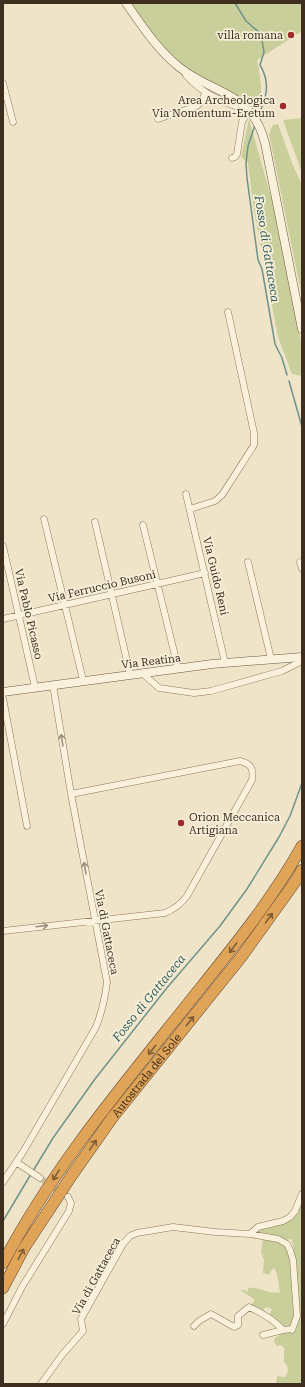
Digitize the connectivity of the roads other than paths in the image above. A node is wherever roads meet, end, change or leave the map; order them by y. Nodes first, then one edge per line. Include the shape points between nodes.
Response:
1 (126, 3) edge
2 (180, 68) junction
3 (3, 83) edge
4 (205, 92) junction
5 (235, 106) dead end
6 (249, 110) junction
7 (158, 119) dead end
8 (13, 122) dead end
9 (232, 158) dead end
10 (228, 312) dead end
11 (302, 329) edge
12 (186, 494) dead end
13 (190, 510) junction
14 (44, 519) dead end
15 (95, 522) dead end
16 (143, 525) dead end
17 (3, 546) edge
18 (248, 562) dead end
19 (300, 562) dead end
20 (302, 569) edge
21 (205, 573) junction
22 (157, 584) junction
23 (112, 594) junction
24 (65, 605) junction
25 (19, 616) junction
26 (3, 619) edge
27 (302, 657) edge
28 (271, 659) junction
29 (302, 661) edge
30 (225, 663) junction
31 (178, 668) junction
32 (142, 673) junction
33 (130, 674) junction
34 (83, 680) junction
35 (53, 685) junction
36 (35, 687) junction
37 (3, 692) edge
38 (3, 698) edge
39 (71, 794) junction
40 (27, 826) dead end
41 (302, 846) edge
42 (302, 870) edge
43 (95, 920) junction
44 (3, 931) edge
45 (16, 1162) junction
46 (40, 1178) tunnel mouth
47 (3, 1182) edge
48 (302, 1194) edge
49 (68, 1197) dead end
50 (250, 1234) junction
51 (3, 1263) edge
52 (3, 1288) edge
53 (3, 1324) edge
54 (194, 1326) dead end
55 (283, 1330) junction
56 (263, 1335) dead end
57 (41, 1384) edge

1 - 2 street via 156,43
2 - 4 street
2 - 6 street via 235,98
3 - 8 street
4 - 5 street
4 - 7 street via 197,106
6 - 9 street via 241,125 237,154
6 - 11 street via 261,127 266,143
10 - 13 street via 254,433 254,445 222,495
12 - 13 street, Via Guido Reni
13 - 21 street, Via Guido Reni
14 - 24 street
15 - 23 street
16 - 22 street
17 - 25 street, Via Pablo Picasso
18 - 28 street
19 - 20 street
21 - 22 street, Via Ferruccio Busoni
21 - 30 street, Via Guido Reni
22 - 23 street, Via Ferruccio Busoni
22 - 31 street
23 - 24 street, Via Ferruccio Busoni
23 - 33 street
24 - 25 street, Via Ferruccio Busoni
24 - 34 street
25 - 26 street, Via Ferruccio Busoni
25 - 36 street, Via Pablo Picasso
27 - 28 street, Via Reatina
28 - 30 street, Via Reatina
29 - 32 street via 282,671 211,691 194,693 159,688
30 - 31 street, Via Reatina
31 - 32 street, Via Reatina
32 - 33 street, Via Reatina
33 - 34 street, Via Reatina
34 - 35 street, Via Reatina
35 - 36 street, Via Reatina
39 -> 35 street, Via di Gattaceca
36 - 37 street, Via Reatina
38 - 40 street
43 -> 39 street, Via di Gattaceca
39 - 43 street via 240,761 251,767 254,773 182,902 165,913
41 -> 51 highway, Autostrada del Sole via 285,877 233,948 102,1112 61,1168
52 -> 42 highway, Autostrada del Sole via 24,1248 112,1118 242,956
44 -> 43 street
43 - 45 street, Via di Gattaceca via 107,982 102,1012 96,1027
45 - 46 street
45 - 47 street, Via di Gattaceca
48 - 50 street via 295,1212 290,1217 258,1227
49 - 53 street via 71,1203 70,1211 22,1287
50 - 55 street, Via di Gattaceca via 278,1239 290,1250 297,1316 292,1330
50 - 57 street, Via di Gattaceca via 173,1227 130,1236 81,1319 84,1331
54 - 55 street via 211,1314 234,1327 238,1325 238,1316 249,1307 265,1314
55 - 56 street

